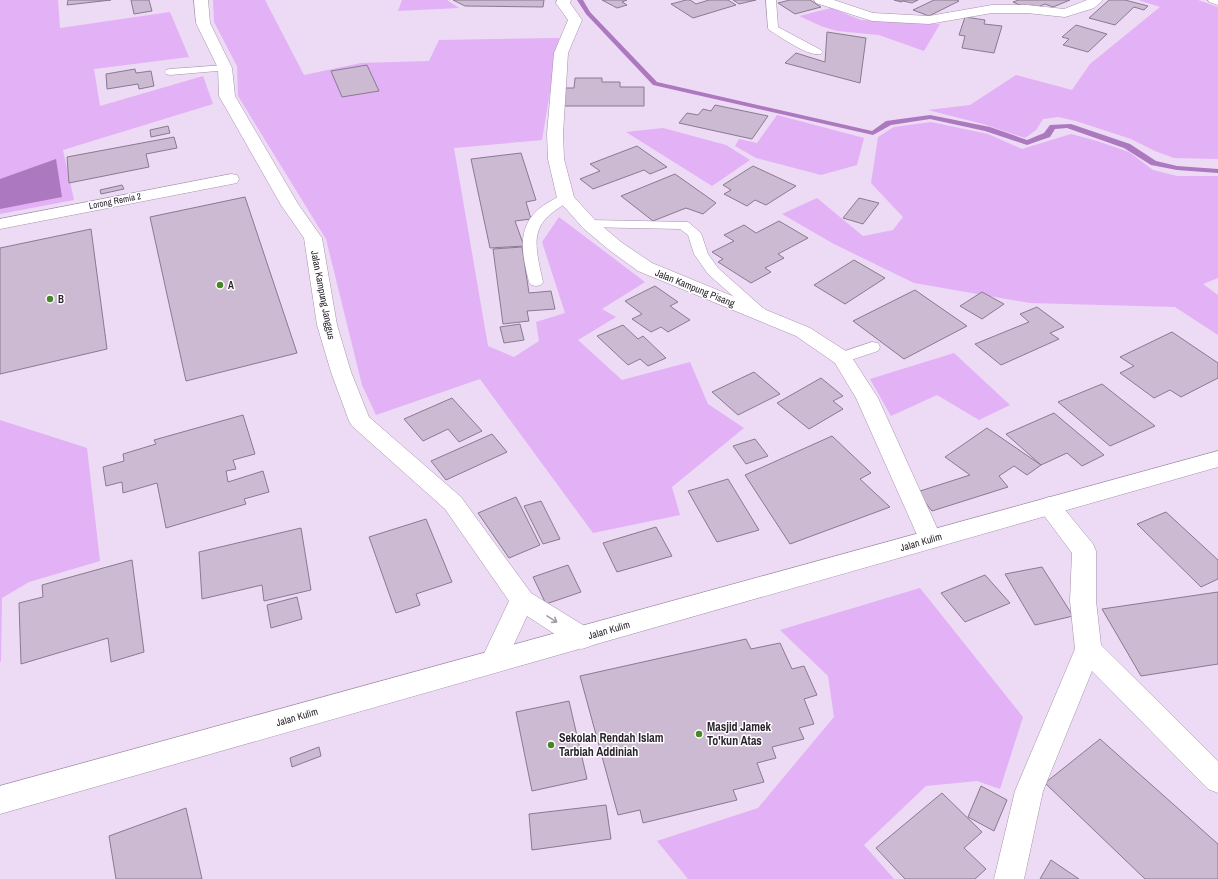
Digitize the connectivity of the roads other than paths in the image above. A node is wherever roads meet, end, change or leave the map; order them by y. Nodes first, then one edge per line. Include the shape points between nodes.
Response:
1 (201, 0) edge
2 (564, 0) edge
3 (771, 0) edge
4 (820, 0) edge
5 (1096, 0) edge
6 (1213, 0) edge
7 (1218, 2) edge
8 (817, 52) dead end
9 (225, 68) junction
10 (170, 72) dead end
11 (231, 179) dead end
12 (566, 198) junction
13 (0, 224) edge
14 (589, 224) junction
15 (536, 282) dead end
16 (764, 316) junction
17 (872, 348) dead end
18 (842, 358) junction
19 (1218, 459) edge
20 (1049, 506) junction
21 (930, 539) junction
22 (522, 600) junction
23 (582, 638) junction
24 (1088, 650) junction
25 (493, 662) junction
26 (1218, 780) edge
27 (0, 800) edge
28 (1009, 879) edge

1 - 9 street, Jalan Kampung Janggus via 203,23
2 - 12 street, Jalan Kampung Pisang via 563,3 575,20 561,53 555,134 556,159
3 - 8 lane via 773,28
4 - 5 street via 872,17 929,20 992,9 1065,13
6 - 7 lane
9 - 10 lane
9 - 22 street, Jalan Kampung Janggus via 227,96 290,205 313,238 326,325 360,421 453,503
11 - 13 street, Lorong Remia 2
12 - 14 street, Jalan Kampung Pisang
12 - 15 lane via 542,213 529,231
14 - 16 street, Jalan Kampung Pisang via 645,267
14 - 16 lane via 683,225 694,233 701,254 713,271
16 - 18 street, Jalan Kampung Pisang via 803,332
17 - 18 lane
18 - 21 street, Jalan Kampung Pisang via 867,398
19 - 20 street, Jalan Kulim
20 - 21 street, Jalan Kulim
20 - 24 street via 1084,551
21 - 23 street, Jalan Kulim
22 -> 23 street, Jalan Kampung Janggus
22 - 25 street
23 - 25 street, Jalan Kulim
24 - 26 street
24 - 28 street via 1029,791
25 - 27 street, Jalan Kulim

